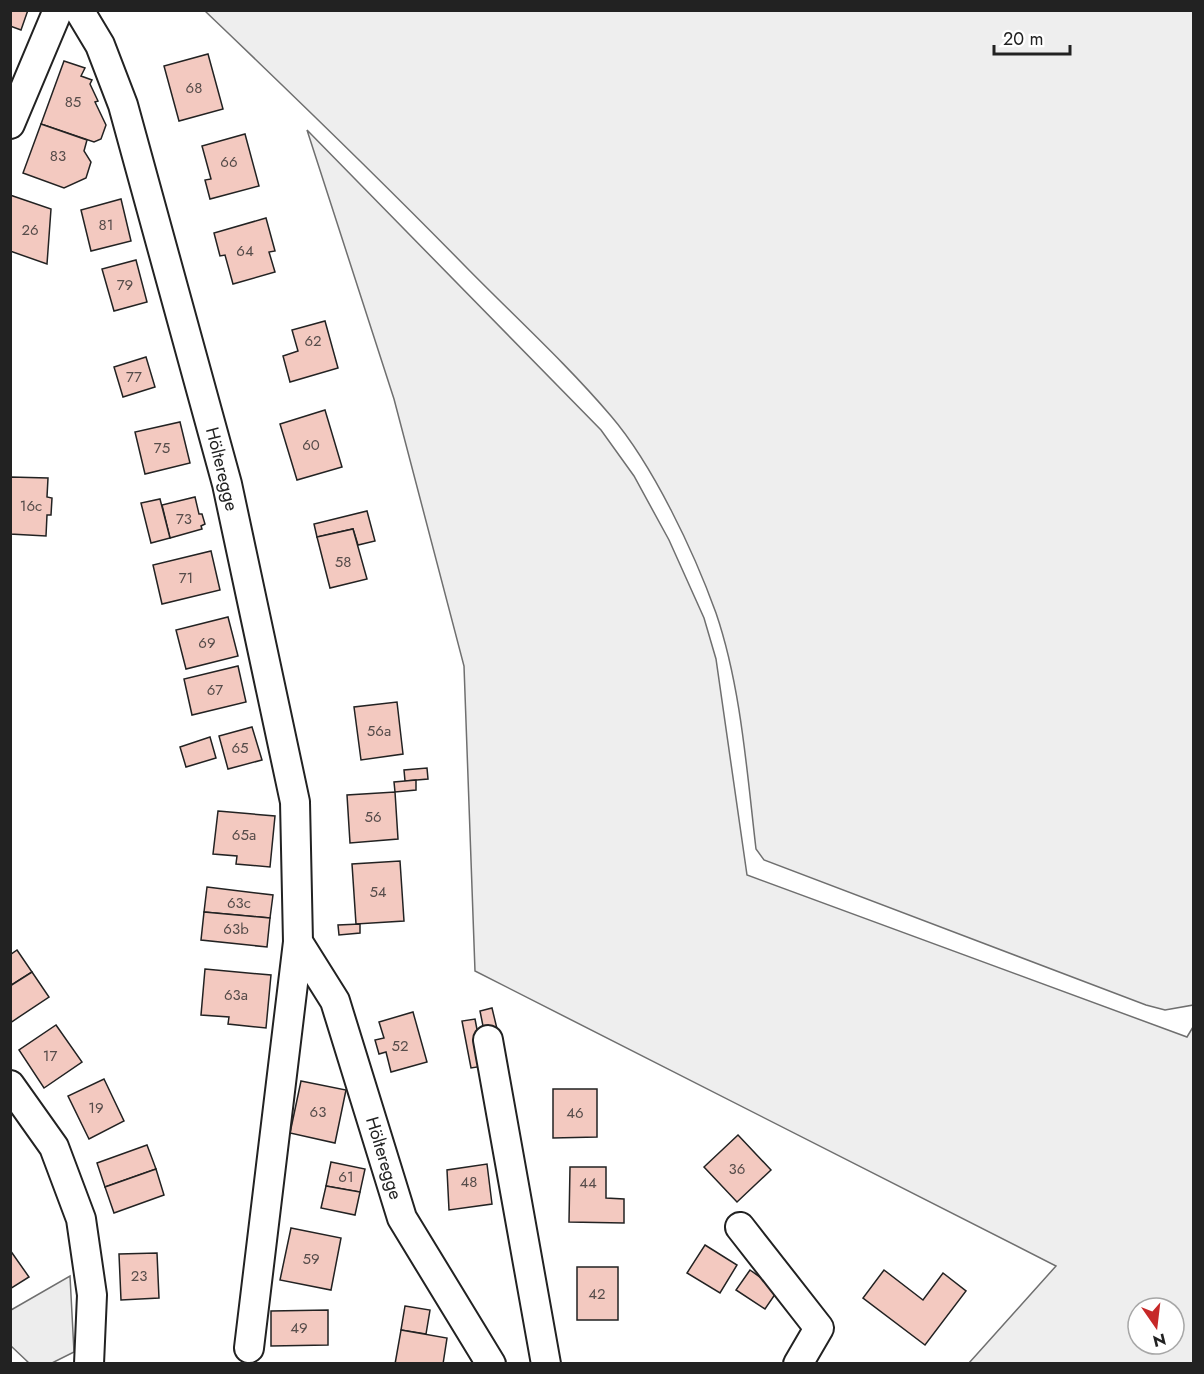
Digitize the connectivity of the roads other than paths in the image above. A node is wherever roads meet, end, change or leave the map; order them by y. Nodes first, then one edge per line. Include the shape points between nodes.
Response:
1 (58, 10) edge
2 (79, 10) edge
3 (10, 123) edge
4 (298, 942) junction
5 (488, 1040) dead end
6 (10, 1085) edge
7 (740, 1227) dead end
8 (249, 1348) dead end
9 (89, 1364) edge
10 (491, 1364) edge
11 (546, 1364) edge
12 (798, 1364) edge

1 - 3 street
2 - 4 street, Hölteregge via 100,45 123,105 227,484 295,802
4 - 8 street, Hölteregge
4 - 10 street, Hölteregge via 335,1001 402,1218
5 - 11 street
6 - 9 street via 54,1147 81,1220 92,1295
7 - 12 street via 819,1328

